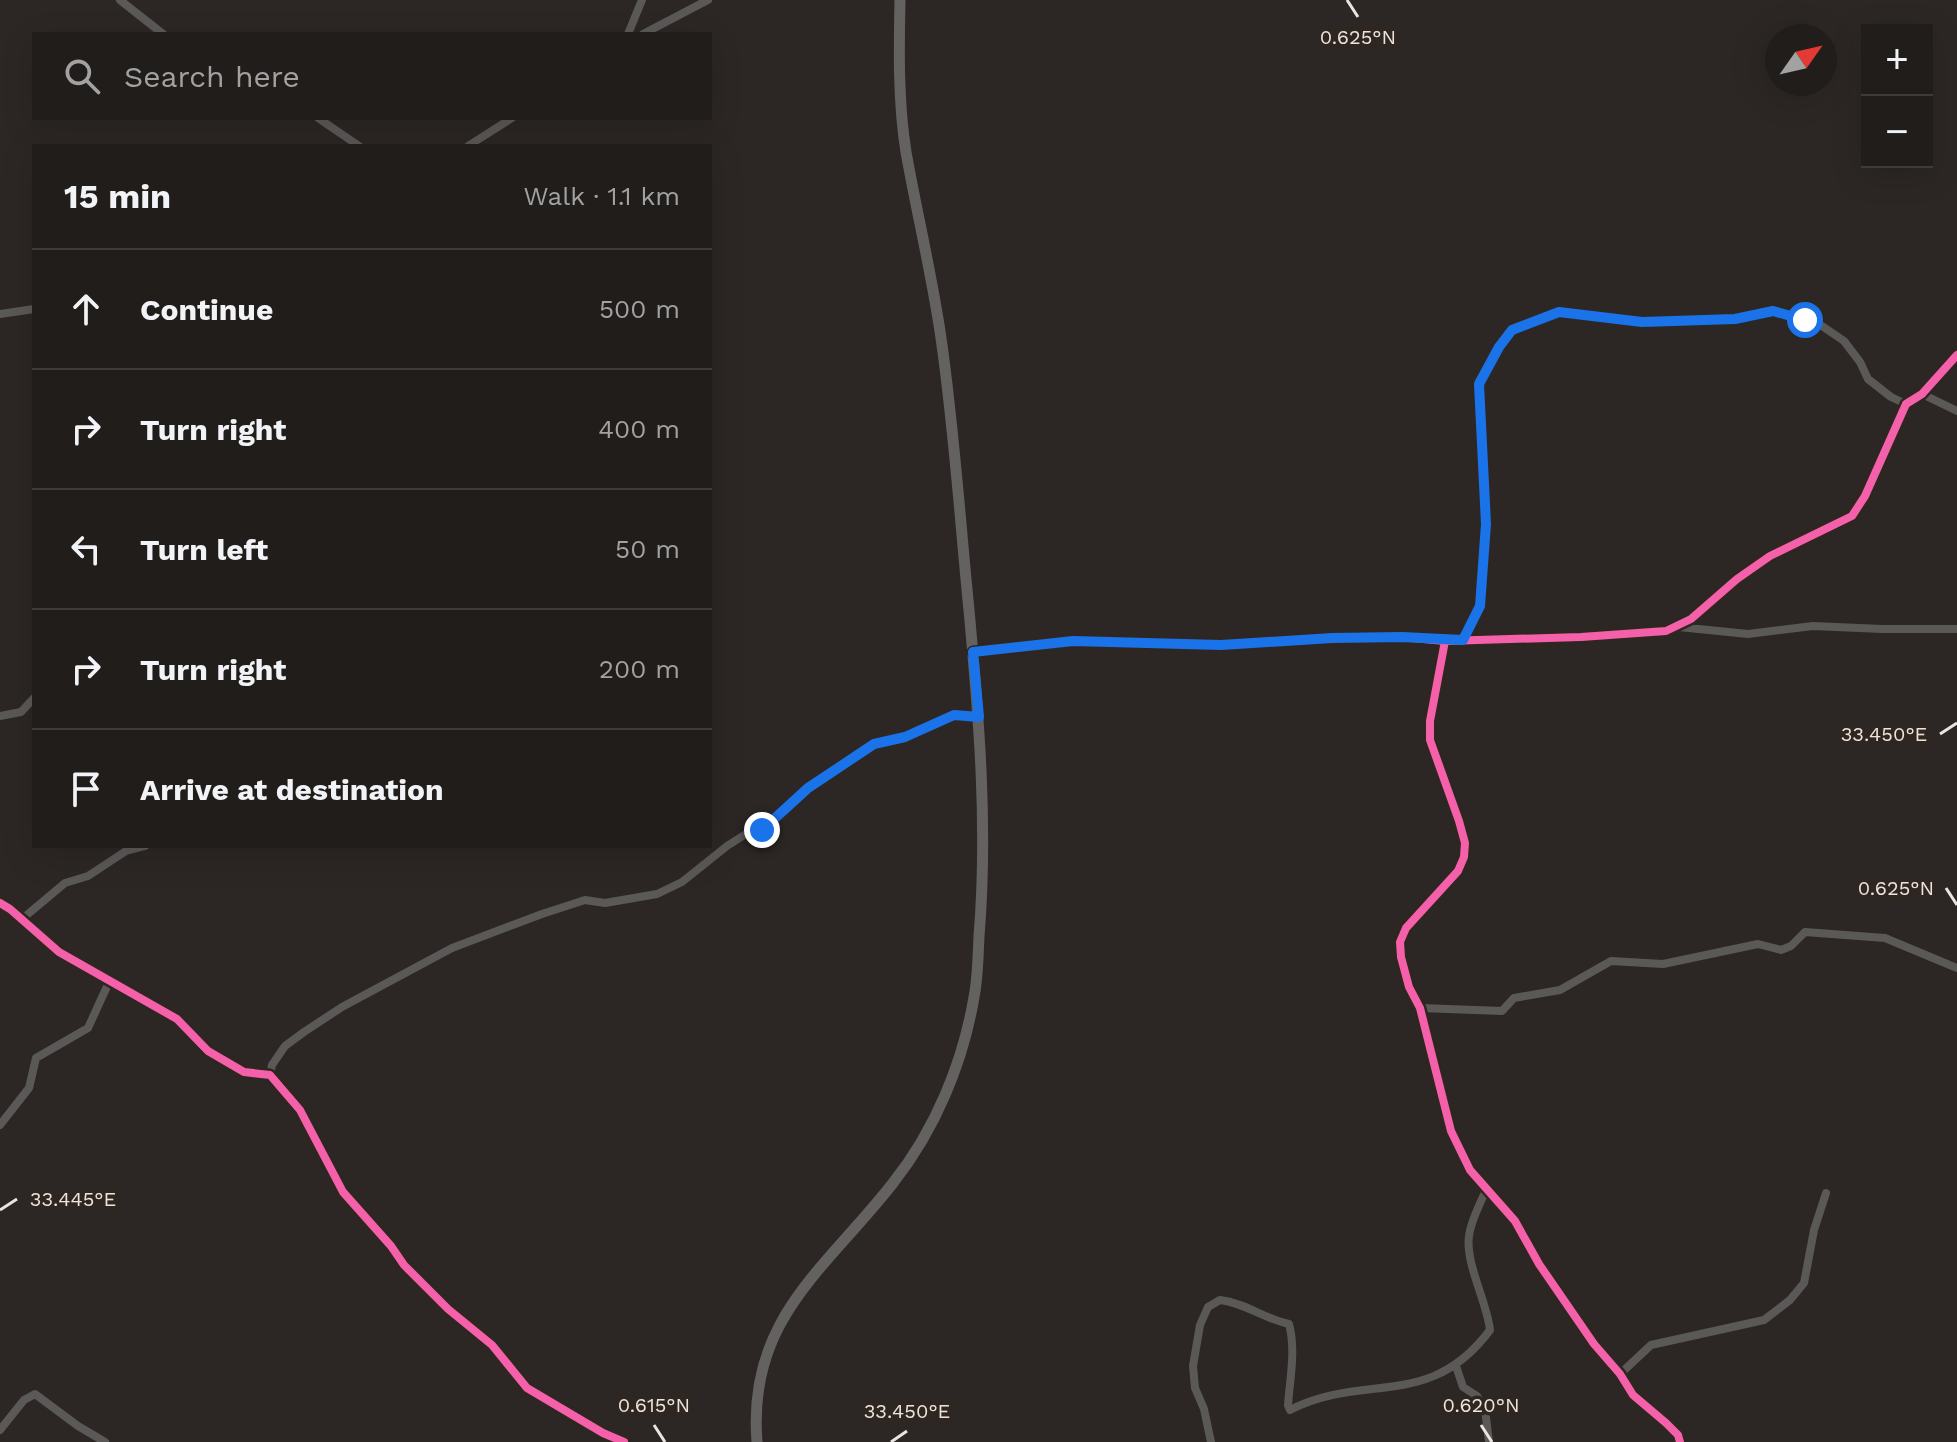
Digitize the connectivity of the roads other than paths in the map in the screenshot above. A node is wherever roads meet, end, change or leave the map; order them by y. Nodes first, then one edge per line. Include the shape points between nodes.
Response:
1 (120, 0) edge
2 (642, 0) edge
3 (708, 0) edge
4 (900, 0) edge
5 (160, 32) edge
6 (629, 32) edge
7 (647, 32) edge
8 (321, 120) edge
9 (509, 120) edge
10 (356, 144) edge
11 (471, 144) edge
12 (32, 309) edge
13 (0, 314) edge
14 (1957, 355) edge
15 (1922, 394) junction
16 (1906, 404) junction
17 (1957, 411) edge
18 (1678, 627) junction
19 (1957, 629) edge
20 (1463, 640) junction
21 (1445, 641) junction
22 (973, 652) junction
23 (32, 700) edge
24 (0, 716) edge
25 (979, 717) junction
26 (137, 848) edge
27 (0, 903) edge
28 (22, 919) junction
29 (1957, 968) edge
30 (109, 982) junction
31 (1420, 1008) junction
32 (270, 1075) junction
33 (0, 1125) edge
34 (1487, 1188) junction
35 (1826, 1193) dead end
36 (1456, 1366) junction
37 (1620, 1374) junction
38 (0, 1430) edge
39 (105, 1442) edge
40 (624, 1442) edge
41 (757, 1442) edge
42 (1211, 1442) edge
43 (1489, 1442) edge
44 (1680, 1442) edge

1 - 5 street
2 - 6 street
3 - 7 street
4 - 22 main road via 903,124 941,340
8 - 10 street
9 - 11 street
12 - 13 street
14 - 15 street
15 - 16 street
15 - 17 street
16 - 18 street via 1852,516 1770,556
16 - 20 street via 1876,387 1833,333 1773,311 1735,319 1642,322 1559,312 1512,330 1479,384 1486,524 1480,606
18 - 19 street via 1748,634 1813,626
18 - 20 street via 1581,637
20 - 21 street
21 - 22 street via 1073,641
21 - 31 street via 1430,740 1465,843 1458,871 1406,928 1400,942 1409,987
22 - 25 main road
23 - 24 street via 21,712
25 - 32 street via 954,715 874,744 808,788 762,830 749,832 682,882 657,894 605,903 585,900 452,948 304,1032 285,1046
25 - 41 main road via 981,906 974,996 956,1069 938,1111 894,1182 781,1319 760,1375
26 - 28 street via 65,883
27 - 28 street
28 - 30 street via 59,952
29 - 31 street via 1885,938 1805,932 1781,950 1758,944 1663,964 1611,961 1560,990 1514,998 1502,1011
30 - 32 street via 177,1019 208,1051 244,1072
30 - 33 street via 88,1028 36,1058 29,1088
31 - 34 street via 1451,1131 1470,1170
32 - 40 street via 300,1110 343,1192 404,1265 492,1345 527,1388
34 - 36 street via 1468,1238 1490,1330
34 - 37 street
35 - 37 street via 1804,1283 1790,1300 1764,1320 1651,1345
36 - 42 street via 1419,1383 1326,1397 1290,1410 1289,1324 1220,1300 1208,1307 1200,1325 1193,1366
36 - 43 street via 1463,1387 1485,1409
37 - 44 street via 1633,1395
38 - 39 street via 35,1394

